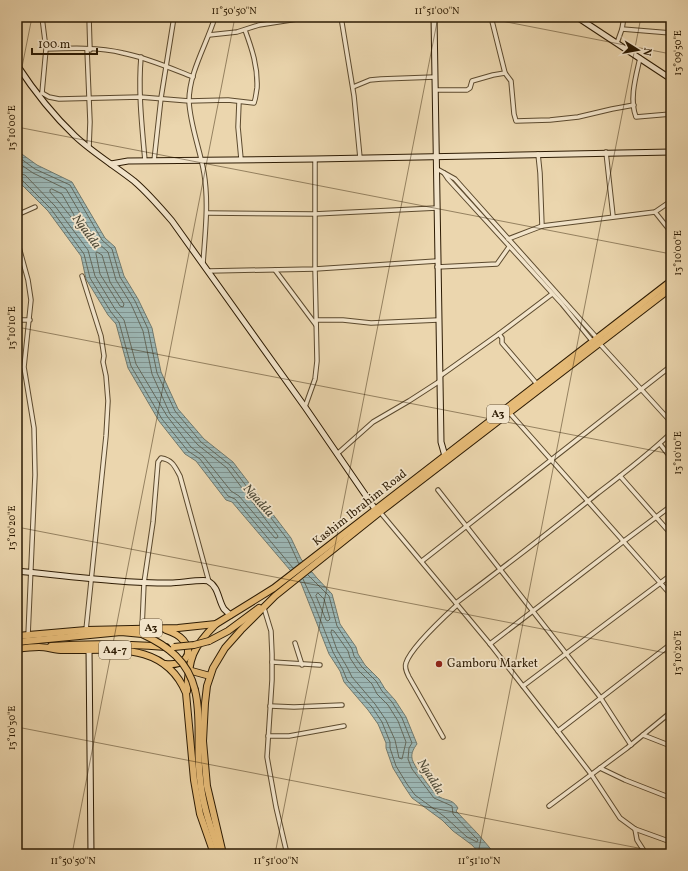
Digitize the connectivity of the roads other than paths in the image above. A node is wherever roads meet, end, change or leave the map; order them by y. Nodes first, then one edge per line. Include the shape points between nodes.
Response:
1 (42, 17) edge
2 (89, 17) edge
3 (174, 17) edge
4 (215, 17) edge
5 (310, 17) edge
6 (341, 17) edge
7 (434, 17) edge
8 (491, 17) edge
9 (577, 17) edge
10 (624, 17) edge
11 (622, 29) junction
12 (245, 30) junction
13 (671, 33) edge
14 (209, 35) junction
15 (617, 43) junction
16 (46, 49) junction
17 (89, 49) junction
18 (141, 57) junction
19 (640, 58) junction
20 (17, 65) edge
21 (167, 66) junction
22 (505, 73) junction
23 (435, 76) junction
24 (193, 77) junction
25 (671, 79) edge
26 (353, 87) junction
27 (436, 90) junction
28 (42, 93) junction
29 (140, 97) junction
30 (89, 98) junction
31 (162, 98) junction
32 (41, 100) junction
33 (189, 101) junction
34 (239, 102) junction
35 (634, 105) junction
36 (671, 114) edge
37 (89, 148) junction
38 (606, 152) junction
39 (671, 152) edge
40 (538, 154) junction
41 (437, 156) junction
42 (360, 158) junction
43 (241, 159) junction
44 (315, 159) junction
45 (201, 160) junction
46 (145, 161) junction
47 (154, 161) junction
48 (111, 164) junction
49 (437, 169) junction
50 (443, 172) junction
51 (671, 201) edge
52 (35, 207) dead end
53 (438, 208) junction
54 (655, 212) junction
55 (207, 213) junction
56 (314, 214) junction
57 (17, 215) edge
58 (613, 216) junction
59 (542, 226) junction
60 (671, 232) edge
61 (508, 239) junction
62 (17, 240) edge
63 (509, 247) junction
64 (203, 264) junction
65 (437, 264) junction
66 (315, 269) junction
67 (275, 270) junction
68 (208, 271) junction
69 (82, 276) dead end
70 (671, 281) edge
71 (671, 288) edge
72 (552, 294) junction
73 (17, 320) edge
74 (30, 320) junction
75 (316, 320) junction
76 (438, 320) junction
77 (316, 327) junction
78 (499, 334) junction
79 (596, 341) junction
80 (671, 366) edge
81 (440, 379) junction
82 (537, 384) junction
83 (642, 390) junction
84 (305, 406) junction
85 (508, 411) junction
86 (671, 422) edge
87 (671, 433) edge
88 (660, 444) junction
89 (337, 454) junction
90 (445, 456) junction
91 (671, 458) edge
92 (552, 460) junction
93 (620, 476) junction
94 (438, 490) dead end
95 (588, 501) junction
96 (671, 506) edge
97 (378, 511) junction
98 (656, 517) junction
99 (466, 526) junction
100 (671, 534) edge
101 (624, 540) junction
102 (328, 550) junction
103 (422, 561) junction
104 (500, 570) junction
105 (17, 571) edge
106 (31, 573) junction
107 (671, 575) edge
108 (92, 579) junction
109 (209, 582) junction
110 (144, 583) junction
111 (661, 584) junction
112 (277, 595) junction
113 (671, 595) edge
114 (456, 604) junction
115 (264, 608) junction
116 (533, 611) junction
117 (231, 616) junction
118 (216, 624) junction
119 (162, 628) junction
120 (86, 630) junction
121 (142, 631) junction
122 (17, 636) edge
123 (28, 636) junction
124 (17, 642) edge
125 (295, 644) dead end
126 (490, 644) junction
127 (671, 644) edge
128 (39, 647) junction
129 (17, 649) edge
130 (89, 649) junction
131 (566, 654) junction
132 (272, 662) junction
133 (165, 664) junction
134 (302, 665) junction
135 (320, 665) dead end
136 (188, 670) junction
137 (210, 676) junction
138 (523, 686) junction
139 (186, 694) junction
140 (600, 698) junction
141 (342, 704) dead end
142 (270, 706) junction
143 (671, 712) edge
144 (344, 726) dead end
145 (558, 731) junction
146 (643, 735) junction
147 (268, 736) junction
148 (443, 736) dead end
149 (631, 745) junction
150 (671, 746) edge
151 (600, 768) junction
152 (591, 774) junction
153 (671, 798) edge
154 (549, 806) dead end
155 (635, 829) junction
156 (671, 842) edge
157 (90, 854) edge
158 (214, 854) edge
159 (219, 854) edge
160 (223, 854) edge
161 (287, 854) edge
162 (646, 854) edge

1 - 16 street
2 - 17 street
3 - 21 street
4 - 14 street
5 - 12 street
6 - 26 street
7 - 23 street
8 - 22 street
9 - 15 street
10 - 11 street
11 - 13 street
11 - 15 street
12 - 14 street
12 - 34 street via 256,64 256,94 254,103
14 - 24 street
15 - 19 street
16 - 17 street
16 - 28 street
17 - 18 street via 122,52
17 - 30 street
18 - 21 street
18 - 29 street
19 - 25 street
19 - 35 street via 634,85
20 - 32 street
21 - 24 street
21 - 31 street
22 - 27 street via 472,81 467,90
22 - 35 street via 511,81 514,114 518,122 578,118
23 - 26 street via 370,80
23 - 27 street
24 - 33 street
26 - 42 street
27 - 41 street
28 - 30 street via 49,98
28 - 32 street
29 - 30 street
29 - 31 street
29 - 46 street
30 - 37 street
31 - 33 street
31 - 47 street
32 - 37 street
33 - 34 street
33 - 45 street
34 - 43 street
35 - 36 street via 636,117
37 - 48 street
38 - 39 street
38 - 40 street
38 - 58 street
40 - 41 street
40 - 59 street
41 - 42 street
41 - 49 street
42 - 44 street
43 - 44 street
43 - 45 street
44 - 56 street
45 - 47 street
45 - 55 street
46 - 47 street
46 - 48 street
48 - 64 street via 135,182 154,201
49 - 50 street
49 - 53 street
50 - 61 street via 455,179
50 - 63 street
51 - 54 street
52 - 57 street
53 - 56 street
53 - 65 street
54 - 58 street
54 - 60 street
55 - 56 street
55 - 64 street
56 - 66 street
58 - 59 street
59 - 61 street
61 - 79 street
62 - 74 street via 28,280
63 - 65 street via 497,264
63 - 72 street
64 - 68 street
65 - 66 street
65 - 76 street
66 - 67 street
66 - 75 street
67 - 68 street
67 - 77 street
68 - 84 street
69 - 108 street via 101,336 108,402
70 - 79 highway, Kashim Ibrahim Road / A3
71 - 79 highway, Kashim Ibrahim Road / A3
72 - 78 street
72 - 79 street
73 - 74 street
74 - 106 street via 24,367 34,436
75 - 76 street via 371,323
75 - 77 street
76 - 81 street
77 - 84 street via 316,379
78 - 81 street
78 - 82 street via 502,343
79 - 82 highway, Kashim Ibrahim Road / A3
79 - 83 street
79 - 85 highway, Kashim Ibrahim Road / A3
80 - 83 street
81 - 89 street via 409,401 372,422
81 - 90 street via 441,442
82 - 85 highway, Kashim Ibrahim Road / A3
83 - 86 street
83 - 92 street
84 - 89 street
85 - 90 highway, Kashim Ibrahim Road / A3
85 - 92 street
85 - 97 highway, Kashim Ibrahim Road / A3
87 - 88 street
88 - 91 street
88 - 93 street
89 - 97 street
90 - 97 highway, Kashim Ibrahim Road / A3
92 - 95 street
92 - 99 street
93 - 95 street
93 - 98 street
94 - 99 street
95 - 101 street
95 - 104 street
96 - 98 street
97 - 102 highway, Kashim Ibrahim Road / A3
97 - 103 street
98 - 100 street
98 - 101 street
99 - 103 street
99 - 104 street
101 - 111 street
101 - 116 street
102 - 112 highway, Kashim Ibrahim Road / A3
102 - 117 highway, Kashim Ibrahim Road / A3
103 - 114 street
104 - 114 street
104 - 116 street
105 - 106 street
106 - 108 street
106 - 123 street
107 - 111 street
108 - 110 street
108 - 120 street
109 - 110 street via 205,580
109 - 110 street via 180,476 174,464 168,459 161,458 158,462
109 - 117 street via 220,597 224,609
110 - 121 street
111 - 113 street
111 - 131 street
112 - 115 highway, Kashim Ibrahim Road / A3
112 - 128 highway, A4-7, bridge via 228,631 194,645 174,647 80,644
114 - 126 street
114 - 148 street via 415,648 405,664 405,670
115 - 132 street via 271,631
115 - 137 highway, Kashim Ibrahim Road / A3 via 225,648
116 - 126 street
116 - 131 street
117 - 118 highway, Kashim Ibrahim Road / A3
118 - 119 highway, Kashim Ibrahim Road / A3
118 - 136 highway via 193,652
119 - 121 highway, Kashim Ibrahim Road / A3
119 - 133 highway via 179,636 188,648 185,659 174,665
120 - 121 highway, Kashim Ibrahim Road / A3
120 - 123 highway, Kashim Ibrahim Road / A3
121 - 124 highway, A4-7
121 - 159 highway, A3, bridge via 172,651 193,681 198,707 200,779 206,814
122 - 123 highway, Kashim Ibrahim Road / A3
125 - 134 street
126 - 138 street
127 - 140 street
128 - 129 highway, A4-7
128 - 130 highway, A4-7 via 62,650
130 - 133 highway, A4-7 via 139,653
130 - 157 street
131 - 138 street
131 - 140 street
132 - 134 street
132 - 142 street
133 - 139 highway, A4-7 via 178,677
134 - 135 street
136 - 137 highway
136 - 139 highway
137 - 160 highway, Kashim Ibrahim Road / A3 via 204,703 203,741 207,786
138 - 145 street
139 - 158 highway, A4-7 via 194,780 200,814
140 - 145 street
140 - 149 street
141 - 142 street
142 - 147 street
143 - 146 street
144 - 147 street via 289,736
145 - 152 street
146 - 149 street
146 - 150 street
147 - 161 street via 267,757 270,776
149 - 151 street
151 - 152 street
151 - 153 street
152 - 154 street
152 - 155 street via 620,818
155 - 156 street
155 - 162 street via 637,840

